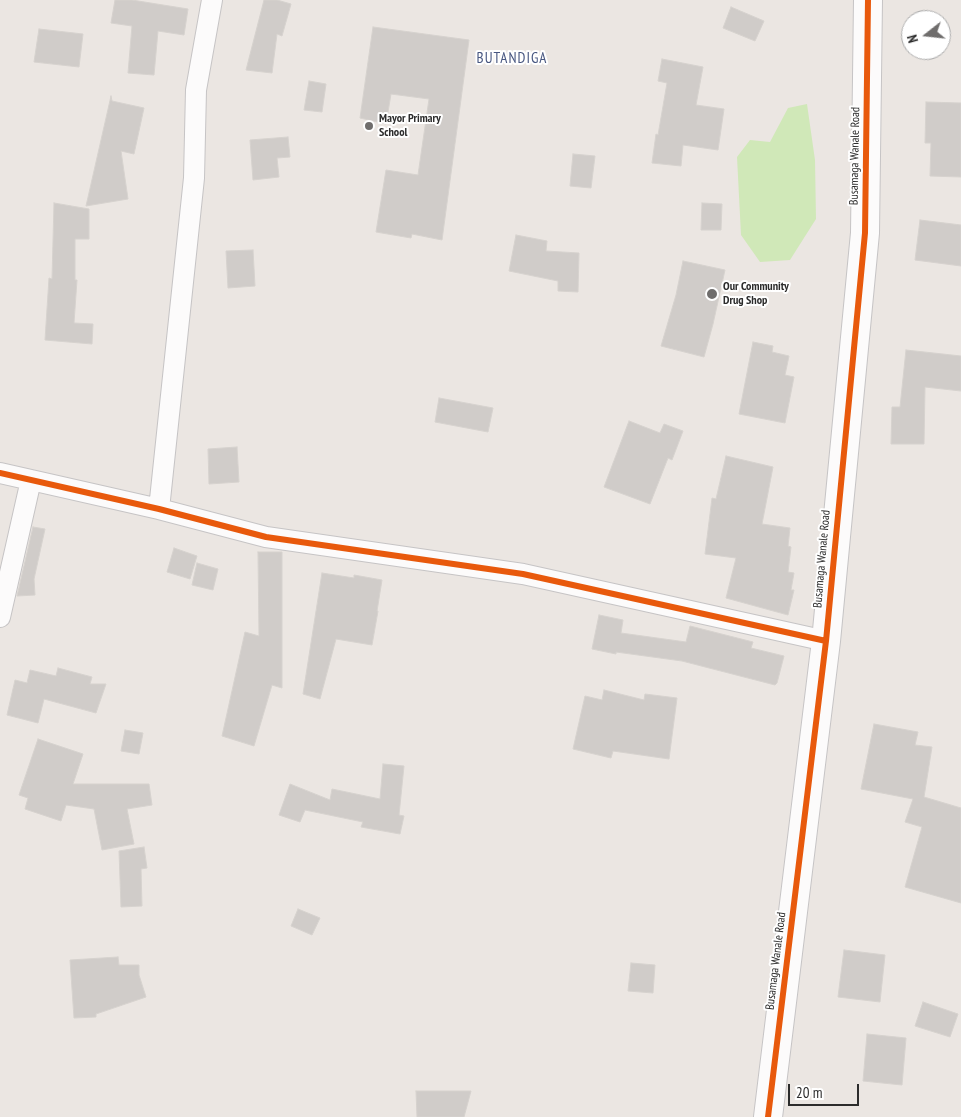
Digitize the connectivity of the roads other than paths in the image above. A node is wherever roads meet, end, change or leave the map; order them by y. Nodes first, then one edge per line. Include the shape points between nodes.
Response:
1 (212, 0) edge
2 (868, 0) edge
3 (0, 473) edge
4 (31, 480) junction
5 (159, 509) junction
6 (0, 617) edge
7 (826, 641) junction
8 (768, 1117) edge

1 - 5 street via 196,90 194,178
2 - 7 street, Busamaga Wanale Road via 865,233
3 - 4 street
4 - 5 street
4 - 6 street
5 - 7 street via 266,537 523,574
7 - 8 street, Busamaga Wanale Road

